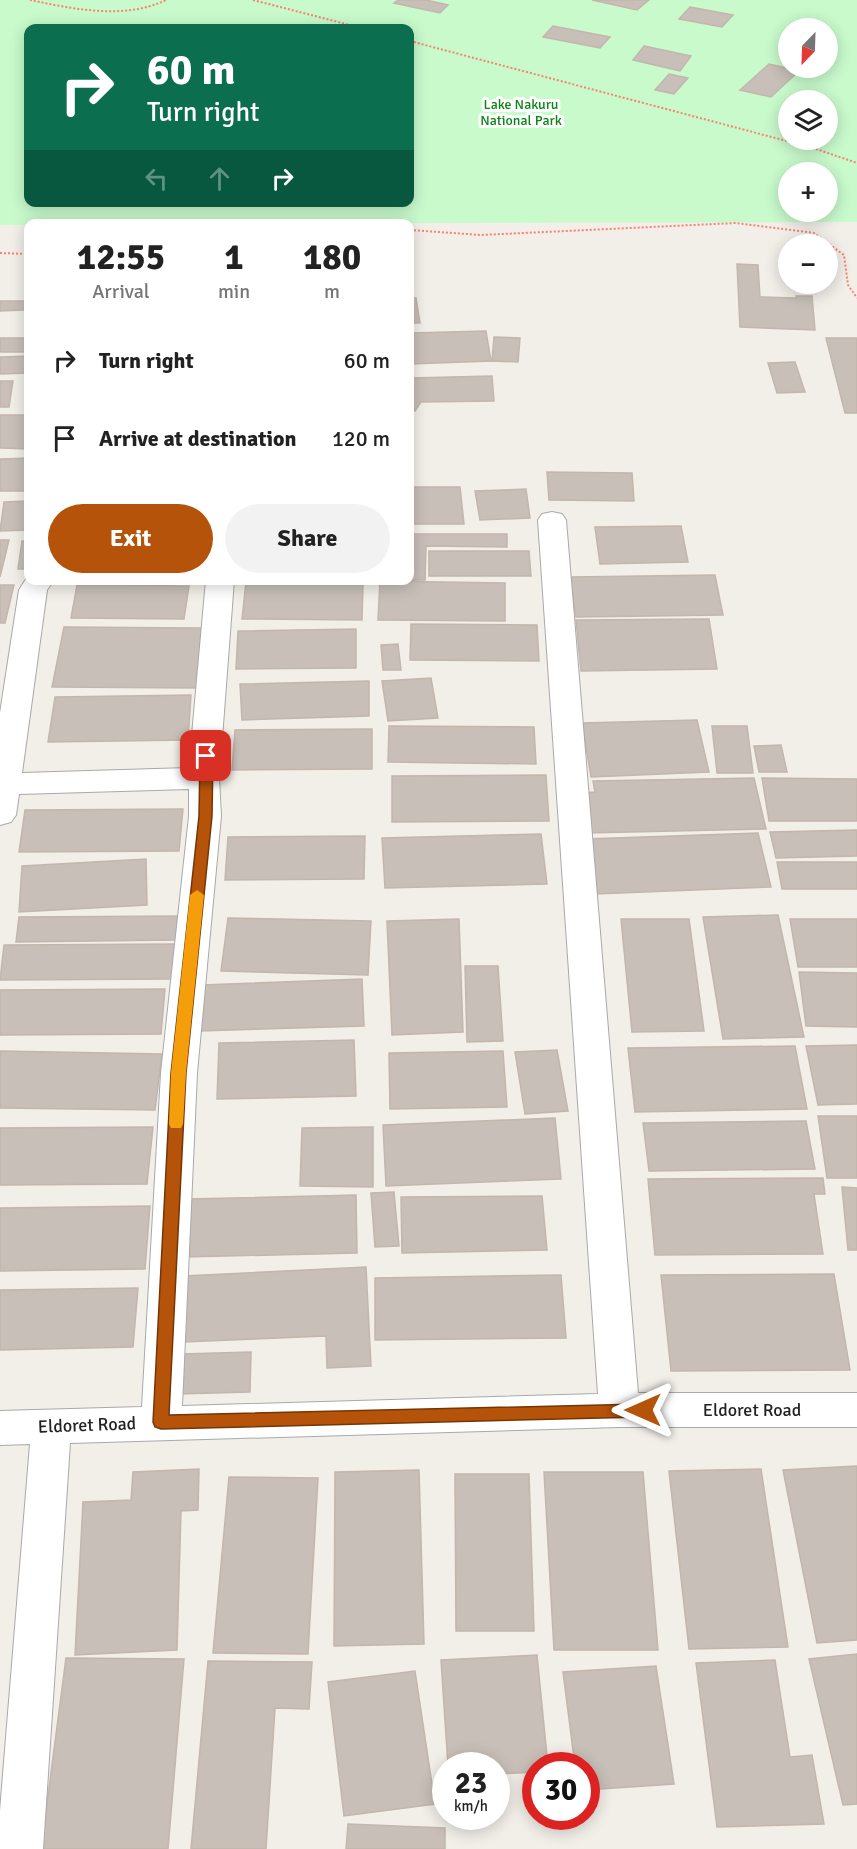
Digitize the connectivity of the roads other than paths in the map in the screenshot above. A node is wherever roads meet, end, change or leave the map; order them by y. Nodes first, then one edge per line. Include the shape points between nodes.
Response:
1 (552, 520) dead end
2 (36, 585) edge
3 (220, 585) edge
4 (9, 683) edge
5 (204, 778) junction
6 (6, 784) junction
7 (0, 816) edge
8 (620, 1410) junction
9 (857, 1410) edge
10 (161, 1422) junction
11 (51, 1426) junction
12 (0, 1428) edge
13 (20, 1849) edge

1 - 8 street
2 - 4 street
3 - 5 street
4 - 6 street
5 - 6 street
5 - 10 street via 205,816 178,1073
6 - 7 street
8 - 9 street, Eldoret Road
8 - 10 street, Eldoret Road
10 - 11 street, Eldoret Road
11 - 12 street, Eldoret Road
11 - 13 street

